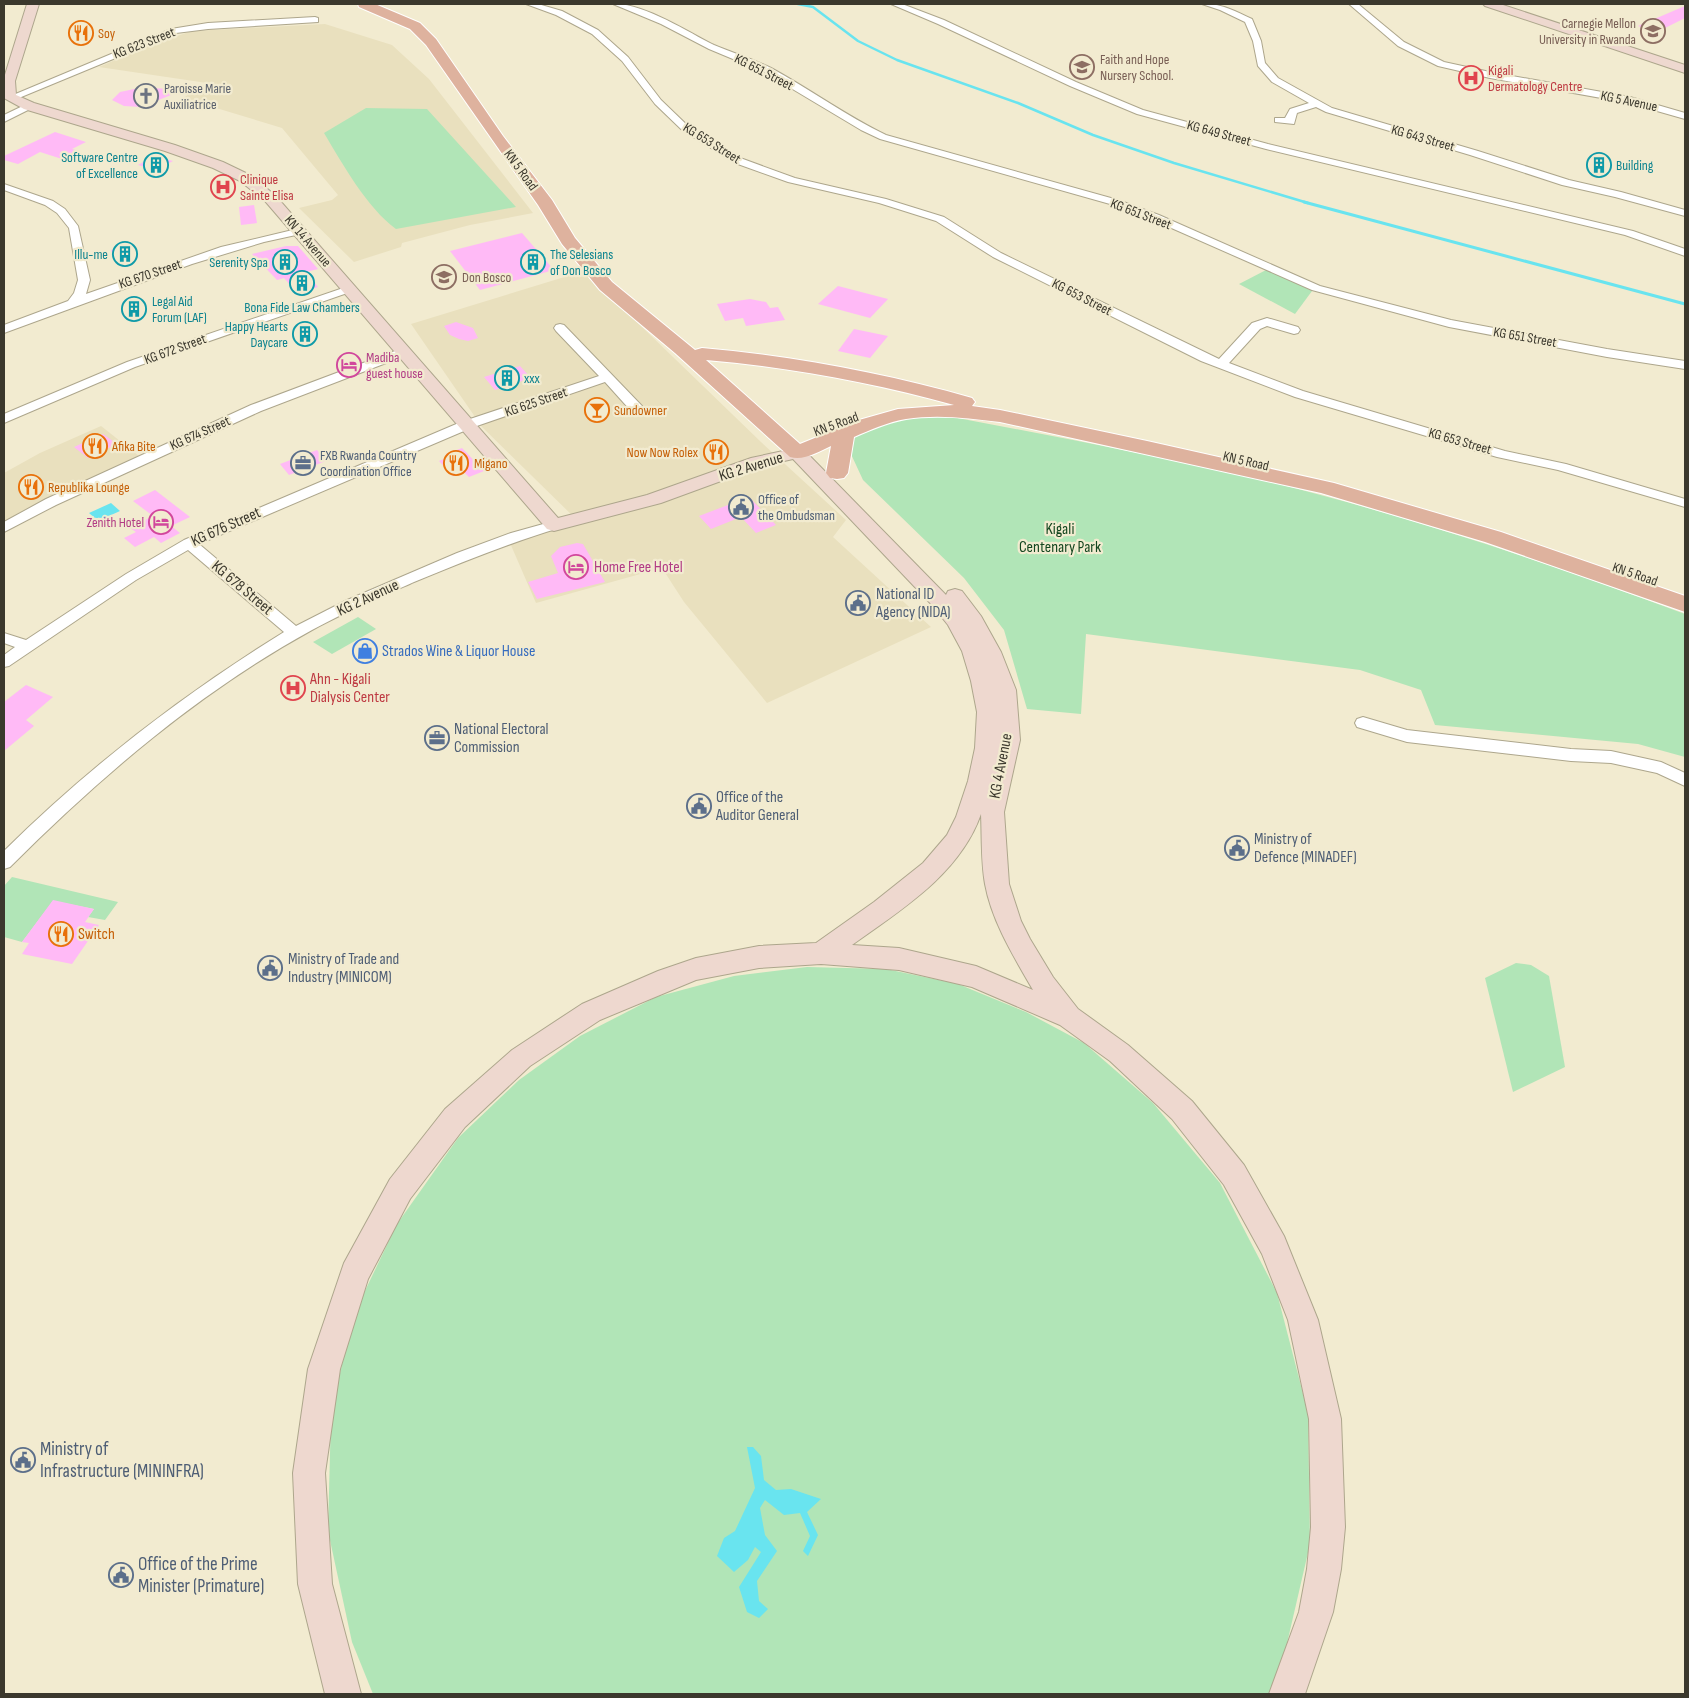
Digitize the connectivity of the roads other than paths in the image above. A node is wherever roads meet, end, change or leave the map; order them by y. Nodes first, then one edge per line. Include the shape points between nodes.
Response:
1 (33, 4) edge
2 (364, 4) edge
3 (380, 4) edge
4 (530, 4) edge
5 (616, 4) edge
6 (895, 4) edge
7 (1206, 4) edge
8 (1353, 4) edge
9 (1489, 4) edge
10 (1505, 4) edge
11 (315, 20) dead end
12 (1685, 62) edge
13 (1685, 69) edge
14 (11, 98) junction
15 (1315, 104) junction
16 (29, 106) junction
17 (1685, 116) edge
18 (4, 119) edge
19 (1278, 120) dead end
20 (4, 187) edge
21 (1685, 213) edge
22 (301, 231) junction
23 (1685, 253) edge
24 (84, 273) junction
25 (119, 285) junction
26 (350, 289) junction
27 (72, 303) junction
28 (560, 328) dead end
29 (4, 329) edge
30 (1294, 330) dead end
31 (403, 352) junction
32 (702, 354) junction
33 (1220, 364) junction
34 (1685, 365) edge
35 (605, 378) junction
36 (971, 404) junction
37 (637, 409) dead end
38 (4, 419) edge
39 (466, 425) junction
40 (844, 433) junction
41 (799, 445) junction
42 (837, 473) junction
43 (1685, 503) edge
44 (554, 526) junction
45 (4, 528) edge
46 (887, 537) junction
47 (189, 543) junction
48 (1685, 591) edge
49 (1685, 604) edge
50 (295, 633) junction
51 (4, 638) edge
52 (26, 646) junction
53 (4, 662) edge
54 (1363, 723) dead end
55 (1685, 780) edge
56 (4, 862) edge
57 (821, 952) junction
58 (1069, 1017) junction
59 (343, 1694) edge
60 (1287, 1694) edge

1 - 14 main road via 9,81 8,94
2 - 41 main road, KN 5 Road via 415,26 431,42 568,240 606,286
3 - 32 main road, KN 5 Road via 433,29 572,222 626,286
4 - 33 street, KG 653 Street via 559,13 595,32 625,59 658,102 685,128 739,161 792,180 882,201 940,219 997,255
5 - 34 street, KG 651 Street via 664,22 767,70 883,137 1114,202 1316,288 1450,323
6 - 23 street, KG 649 Street via 1140,112 1266,146 1629,233
7 - 15 street, KG 643 Street via 1223,8 1249,21 1261,64 1276,80
8 - 17 street, KG 5 Avenue via 1401,44 1441,64 1641,102
9 - 13 main road
10 - 12 main road
11 - 14 street, KG 623 Street via 174,30
14 - 16 main road, KN 14 Avenue
15 - 19 street via 1293,111 1291,122
15 - 21 street, KG 643 Street via 1349,118 1566,183
16 - 18 street
16 - 22 main road, KN 14 Avenue via 218,164 245,178 270,198
20 - 24 street via 34,196 61,210 74,228
22 - 25 street, KG 670 Street via 244,243
22 - 26 main road, KN 14 Avenue
24 - 25 street
24 - 27 street via 83,288
25 - 27 street, KG 670 Street
26 - 31 main road, KN 14 Avenue
26 - 38 street, KG 672 Street via 119,370
27 - 29 street, KG 670 Street
28 - 35 street
30 - 33 street via 1267,322 1256,326
31 - 39 main road, KN 14 Avenue
31 - 45 street, KG 674 Street via 256,408 59,498
32 - 36 main road via 752,358 908,386
32 - 41 main road, KN 5 Road
33 - 43 street, KG 653 Street via 1299,394 1502,454 1570,469
35 - 37 street
35 - 39 street, KG 625 Street
36 - 41 main road, KN 5 Road via 931,400 889,406 870,411
36 - 48 main road, KN 5 Road via 1165,442 1331,481 1512,533
39 - 44 main road, KN 14 Avenue
39 - 47 street, KG 676 Street
40 - 41 main road, KN 5 Road
40 - 42 main road
40 - 49 main road, KN 5 Road via 905,413 961,411 1000,416 1326,488 1493,537
41 - 42 main road, KG 4 Avenue
41 - 44 main road, KG 2 Avenue via 654,499
41 - 46 main road, KG 4 Avenue
42 - 46 main road, KG 4 Avenue
44 - 50 street, KG 2 Avenue via 517,535 464,555
46 - 57 main road, KG 4 Avenue via 956,622 972,651 988,704 986,748 968,817 955,842 932,870
46 - 58 main road, KG 4 Avenue via 954,594 991,652 1005,690 1009,722 1009,740 992,812 997,884 1020,945 1044,985
47 - 50 street, KG 678 Street
47 - 52 street, KG 676 Street
50 - 56 street, KG 2 Avenue via 155,727 46,819
51 - 52 street
52 - 53 street, KG 676 Street
54 - 55 street via 1407,736 1611,757 1660,768
57 - 58 main road via 899,959 976,977
57 - 59 main road via 759,957 696,970 591,1012 520,1058 456,1118 400,1190 355,1274 324,1369 309,1473 315,1584
58 - 60 main road via 1119,1053 1182,1110 1234,1174 1274,1246 1303,1320 1325,1420 1328,1527 1316,1612

